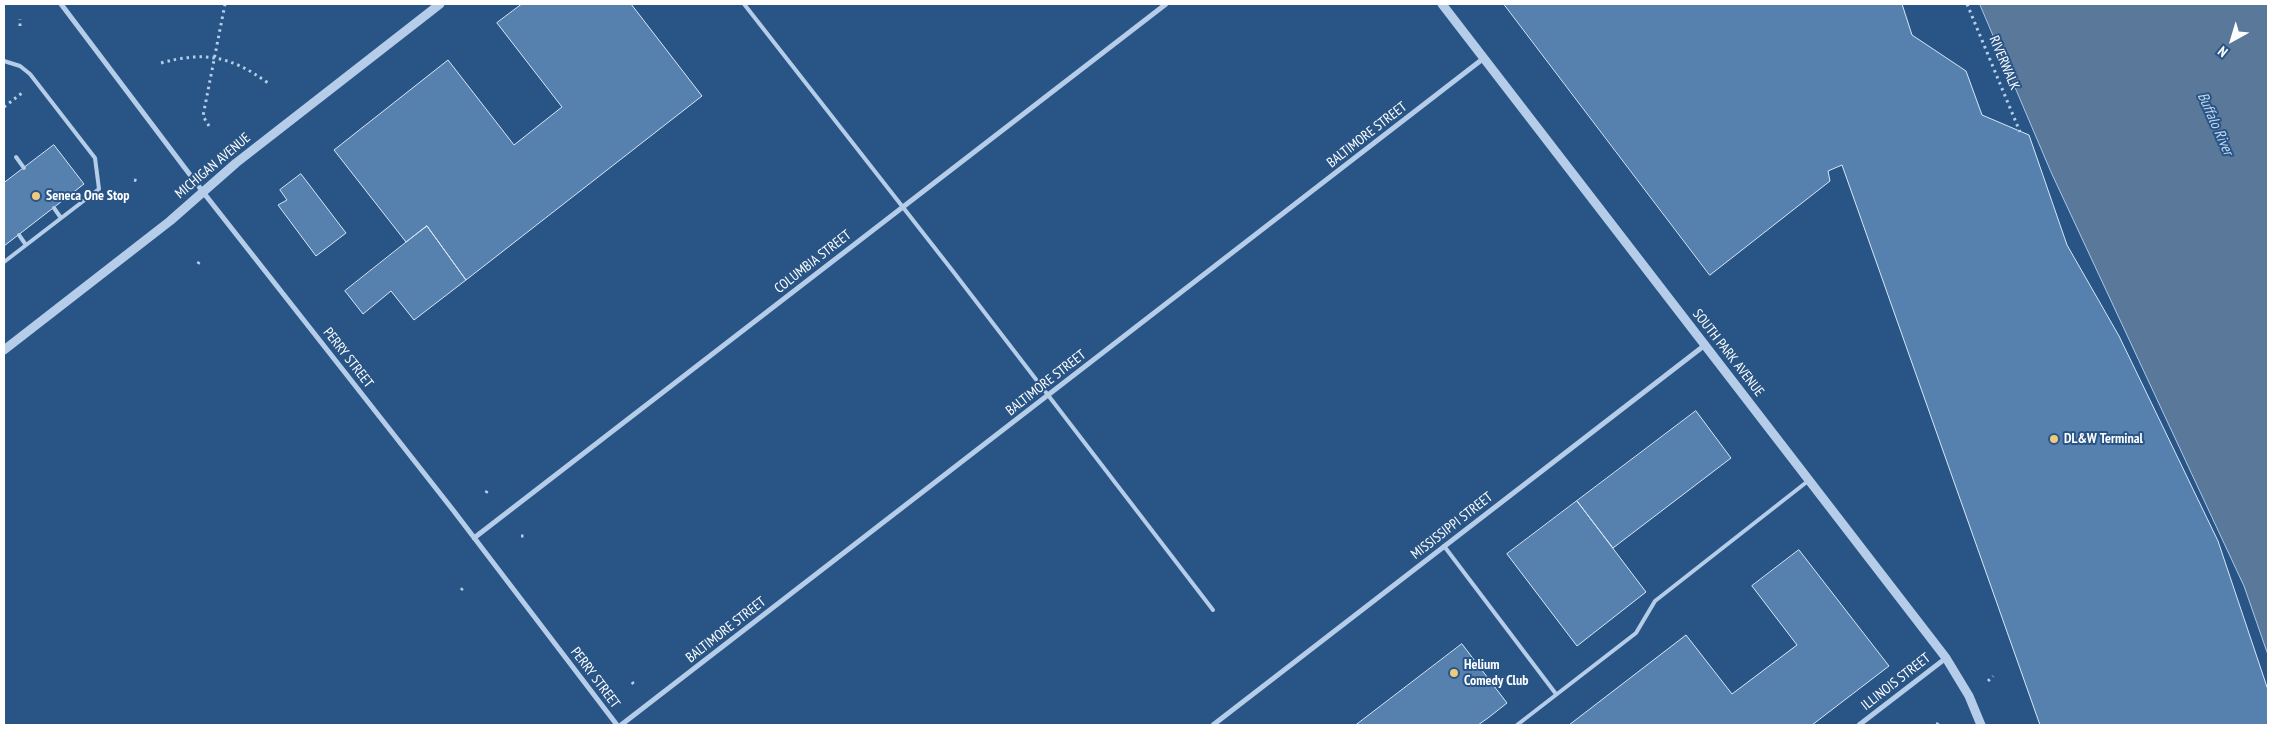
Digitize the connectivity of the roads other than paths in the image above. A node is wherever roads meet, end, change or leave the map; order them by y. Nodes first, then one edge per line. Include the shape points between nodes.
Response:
1 (61, 4) edge
2 (440, 4) edge
3 (744, 4) edge
4 (1166, 4) edge
5 (1442, 4) edge
6 (1484, 58) junction
7 (4, 61) edge
8 (16, 158) dead end
9 (24, 168) dead end
10 (203, 192) junction
11 (903, 207) junction
12 (54, 208) dead end
13 (61, 218) junction
14 (19, 235) dead end
15 (26, 245) junction
16 (4, 262) edge
17 (1705, 345) junction
18 (4, 350) edge
19 (1048, 395) junction
20 (1809, 480) junction
21 (474, 538) junction
22 (1444, 546) junction
23 (1213, 610) dead end
24 (1946, 658) junction
25 (1556, 694) junction
26 (617, 725) edge
27 (621, 725) edge
28 (1212, 725) edge
29 (1517, 725) edge
30 (1859, 725) edge
31 (1981, 725) edge

1 - 10 street, PERRY STREET
2 - 10 street, MICHIGAN AVENUE
3 - 11 lane
4 - 11 street, COLUMBIA STREET
5 - 6 street, SOUTH PARK AVENUE
6 - 17 street, SOUTH PARK AVENUE
6 - 19 street, BALTIMORE STREET
7 - 13 lane via 20,66 30,74 95,158 99,189
8 - 9 lane
10 - 18 street, MICHIGAN AVENUE
10 - 21 street, PERRY STREET
11 - 19 lane
11 - 21 street, COLUMBIA STREET
12 - 13 lane
13 - 15 lane
14 - 15 lane
15 - 16 lane
17 - 20 street, SOUTH PARK AVENUE
17 - 22 street, MISSISSIPPI STREET
19 - 23 lane
19 - 27 street, BALTIMORE STREET
20 - 24 street, SOUTH PARK AVENUE
20 - 25 lane via 1655,601 1636,633
21 - 26 street, PERRY STREET
22 - 25 lane
22 - 28 street, MISSISSIPPI STREET
24 - 30 street, ILLINOIS STREET
24 - 31 street, SOUTH PARK AVENUE via 1970,696
25 - 29 lane

